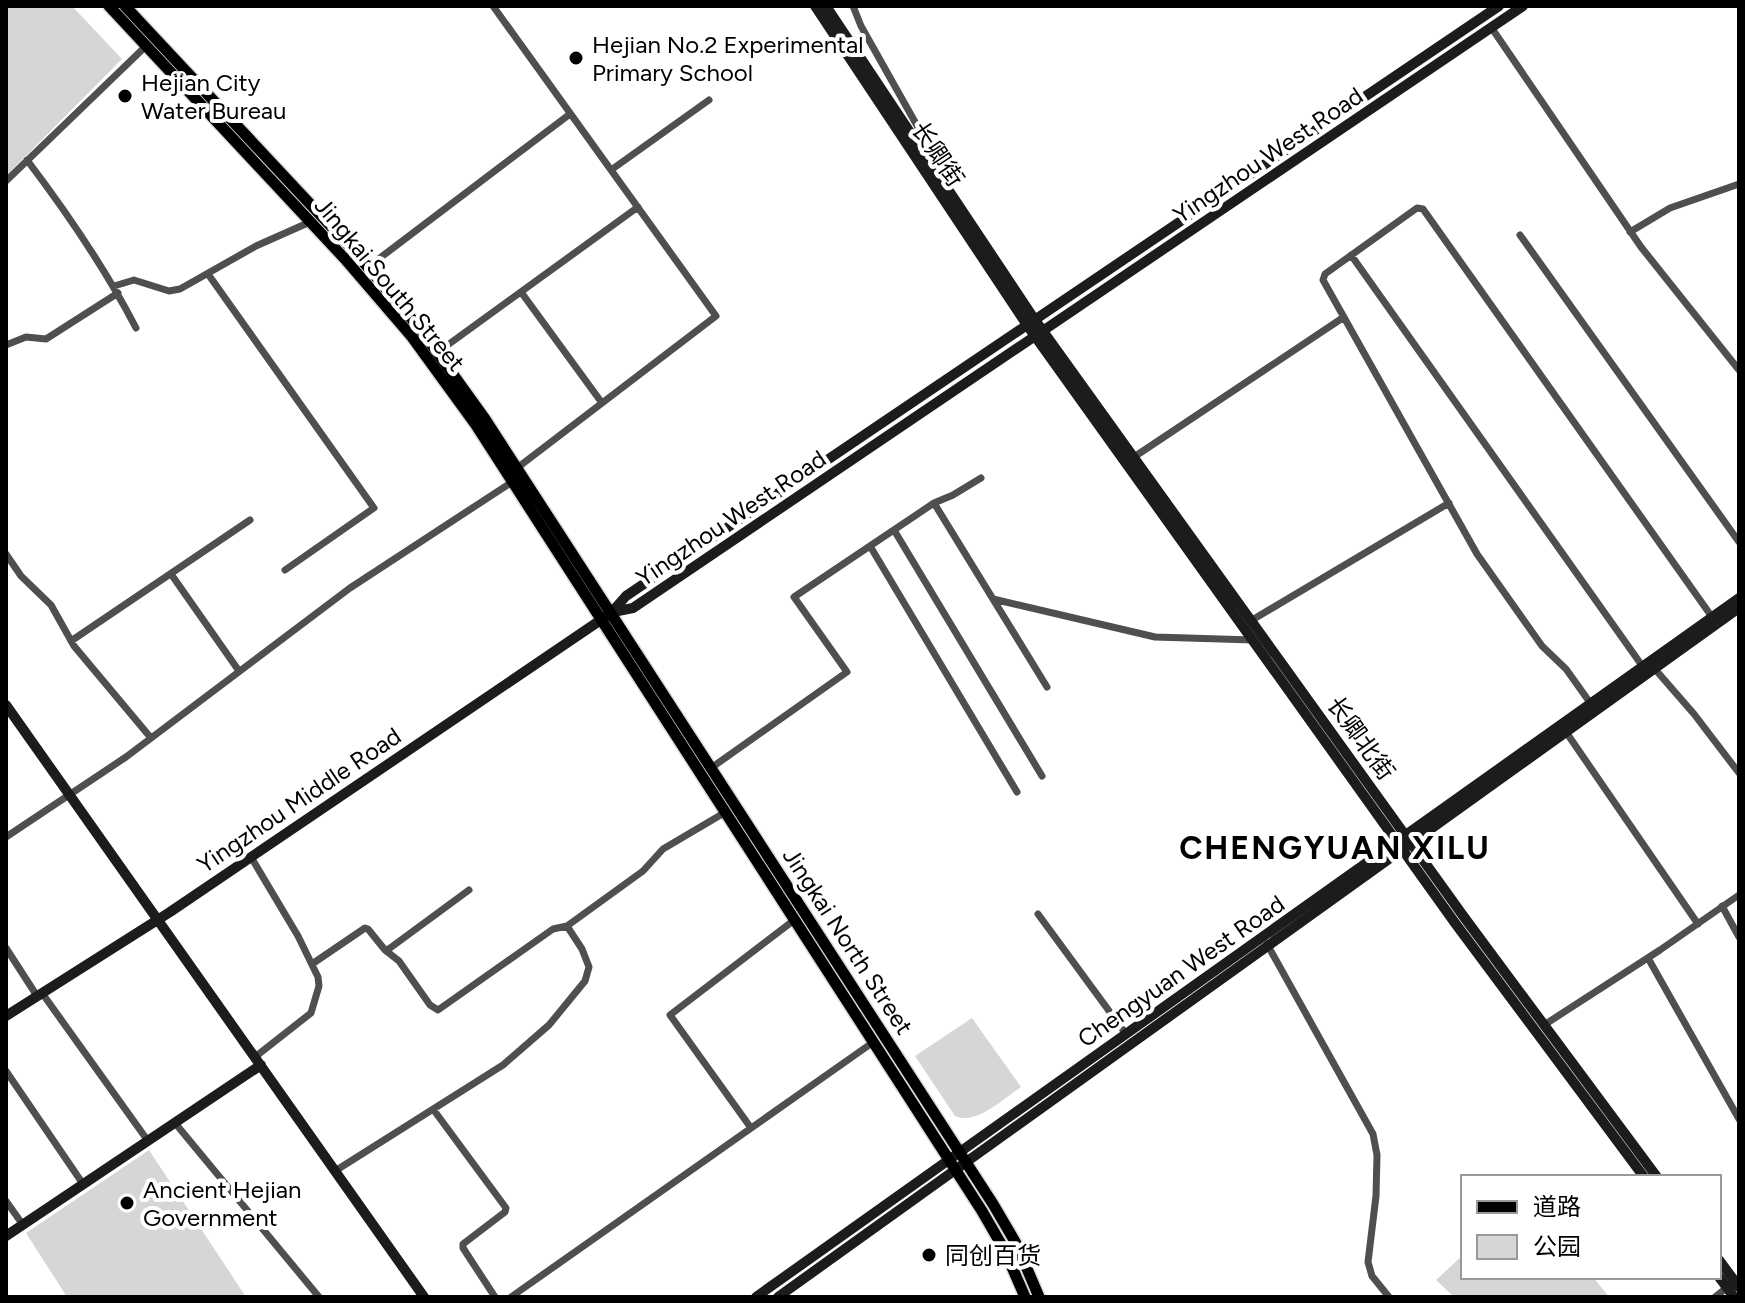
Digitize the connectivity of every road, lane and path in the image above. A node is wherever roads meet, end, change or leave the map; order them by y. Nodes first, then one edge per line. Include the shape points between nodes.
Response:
1 (109, 6) edge
2 (125, 6) edge
3 (493, 6) edge
4 (815, 6) edge
5 (826, 6) edge
6 (853, 6) edge
7 (1499, 6) edge
8 (1523, 6) edge
9 (1491, 27) junction
10 (146, 46) junction
11 (709, 100) dead end
12 (570, 114) junction
13 (27, 160) junction
14 (611, 170) junction
15 (6, 181) edge
16 (944, 183) junction
17 (1739, 184) edge
18 (638, 207) junction
19 (310, 222) junction
20 (1630, 232) junction
21 (1520, 235) dead end
22 (1351, 255) junction
23 (368, 267) junction
24 (208, 274) junction
25 (116, 290) junction
26 (521, 292) junction
27 (1344, 317) junction
28 (1031, 322) junction
29 (136, 328) dead end
30 (1039, 333) junction
31 (6, 345) edge
32 (438, 352) junction
33 (1739, 370) edge
34 (602, 403) junction
35 (1134, 457) junction
36 (517, 468) junction
37 (981, 478) dead end
38 (512, 482) junction
39 (934, 503) junction
40 (1449, 503) junction
41 (250, 520) dead end
42 (894, 530) junction
43 (1739, 542) edge
44 (870, 546) junction
45 (6, 554) edge
46 (285, 570) dead end
47 (171, 574) junction
48 (1739, 598) edge
49 (993, 599) junction
50 (1739, 608) edge
51 (605, 616) junction
52 (1712, 617) junction
53 (1252, 620) junction
54 (1253, 640) junction
55 (71, 641) junction
56 (1648, 667) junction
57 (239, 671) junction
58 (1047, 687) dead end
59 (1591, 704) junction
60 (6, 705) edge
61 (1566, 732) junction
62 (151, 738) junction
63 (711, 768) junction
64 (1739, 773) edge
65 (1042, 776) dead end
66 (1017, 792) dead end
67 (70, 794) junction
68 (724, 813) junction
69 (6, 837) edge
70 (1404, 842) junction
71 (251, 857) junction
72 (469, 890) dead end
73 (1739, 895) edge
74 (1722, 906) junction
75 (1038, 914) dead end
76 (159, 919) junction
77 (793, 921) junction
78 (1698, 924) junction
79 (567, 926) junction
80 (1739, 937) edge
81 (1267, 944) junction
82 (6, 948) edge
83 (386, 951) junction
84 (1648, 958) junction
85 (312, 964) junction
86 (40, 994) junction
87 (6, 1016) edge
88 (1544, 1025) junction
89 (1126, 1034) junction
90 (872, 1043) junction
91 (258, 1061) junction
92 (6, 1071) edge
93 (433, 1109) junction
94 (1739, 1119) edge
95 (175, 1123) junction
96 (751, 1128) junction
97 (148, 1141) junction
98 (962, 1157) junction
99 (952, 1165) junction
100 (335, 1171) junction
101 (1643, 1175) edge
102 (1656, 1175) edge
103 (83, 1184) junction
104 (6, 1201) edge
105 (23, 1225) junction
106 (6, 1236) edge
107 (1721, 1264) edge
108 (1734, 1289) edge
109 (319, 1297) edge
110 (424, 1297) edge
111 (495, 1297) edge
112 (511, 1297) edge
113 (756, 1297) edge
114 (778, 1297) edge
115 (1025, 1297) edge
116 (1039, 1297) edge
117 (1389, 1297) edge
118 (1715, 1297) edge

1 - 10 main road, Jingkai South Street
2 - 23 main road, Jingkai South Street
3 - 12 street
4 - 28 main road, 长卿街
5 - 16 main road, 长卿街
6 - 16 street via 932,148
7 - 28 main road, Yingzhou West Road
8 - 9 main road, Yingzhou West Road
9 - 20 street
9 - 30 main road, Yingzhou West Road
10 - 13 street
10 - 19 main road, Jingkai South Street
11 - 14 street
12 - 14 street
12 - 23 street
13 - 15 street
13 - 25 street
14 - 18 street
16 - 28 main road, 长卿街
17 - 20 street via 1670,208
18 - 26 street
18 - 34 street via 716,316
19 - 24 street
19 - 38 main road, Jingkai South Street via 419,346
20 - 33 street
21 - 43 street
22 - 27 street via 1323,280
22 - 52 street via 1417,208 1423,209
22 - 56 street
23 - 32 main road, Jingkai South Street
24 - 25 street via 169,291 134,280
24 - 46 street via 374,508
25 - 29 street
25 - 31 street via 46,339 26,337
26 - 32 street
26 - 34 street
27 - 35 street
27 - 40 street
28 - 30 main road, 长卿北街
28 - 51 main road, Yingzhou West Road via 626,596
30 - 35 main road, 长卿北街
30 - 51 main road, Yingzhou West Road via 633,608
30 - 54 main road, 长卿北街
32 - 36 main road, Jingkai South Street
34 - 36 street
35 - 53 main road, 长卿北街
36 - 51 main road, Jingkai South Street
37 - 39 street
38 - 51 main road, Jingkai South Street
38 - 57 street via 373,572
39 - 42 street
39 - 49 street
40 - 53 street
40 - 59 street via 1477,554
41 - 47 street
42 - 44 street
42 - 65 street
44 - 63 street via 794,597 847,672
44 - 66 street
45 - 55 street via 51,605
47 - 55 street
47 - 57 street
48 - 52 main road, Chengyuan West Road
49 - 54 street via 1155,637
49 - 58 street
50 - 56 main road, Chengyuan West Road
51 - 63 main road, Jingkai North Street
51 - 68 main road, Jingkai North Street
51 - 71 main road, Yingzhou Middle Road
52 - 56 main road, Chengyuan West Road
53 - 70 main road, 长卿北街
54 - 70 main road, 长卿北街
55 - 62 street
56 - 59 main road, Chengyuan West Road
56 - 61 main road, Chengyuan West Road
56 - 64 street via 1694,714
57 - 62 street
59 - 70 main road, Chengyuan West Road
60 - 67 main road
61 - 70 main road, Chengyuan West Road
61 - 78 street
62 - 67 street
63 - 98 main road, Jingkai North Street
67 - 69 street
67 - 76 main road
68 - 77 main road, Jingkai North Street
68 - 79 street via 663,849 643,871
70 - 81 main road, Chengyuan West Road
70 - 88 main road, 长卿北街
70 - 89 main road, Chengyuan West Road
70 - 101 main road, 长卿北街
71 - 76 main road, Yingzhou Middle Road
71 - 85 street
72 - 83 street
73 - 74 street
74 - 78 street
74 - 80 street
75 - 89 street
76 - 86 main road, Yingzhou Middle Road
76 - 91 main road
77 - 90 main road, Jingkai North Street
77 - 96 street via 670,1015
78 - 84 street
79 - 83 street via 553,929 438,1010
79 - 93 street via 589,967 585,981 529,1044
81 - 98 main road, Chengyuan West Road
81 - 117 street via 1373,1134 1376,1196 1368,1262
82 - 86 street
83 - 85 street via 365,928
84 - 88 street
84 - 94 street
85 - 91 street via 319,986 311,1013
86 - 87 main road, Yingzhou Middle Road
86 - 97 street
88 - 102 main road, 长卿北街
89 - 98 main road, Chengyuan West Road
90 - 96 street
90 - 99 main road, Jingkai North Street
91 - 95 main road
91 - 100 main road
92 - 103 street
93 - 100 street
93 - 111 street via 506,1208 463,1244
95 - 97 main road
95 - 109 street
96 - 112 street
97 - 103 main road
98 - 99 main road
98 - 116 main road, Jingkai North Street via 1017,1245
99 - 113 main road
99 - 114 main road
99 - 115 main road, Jingkai North Street via 1005,1251
100 - 110 main road
103 - 105 main road
104 - 105 street
105 - 106 main road
107 - 108 main road
108 - 118 street

